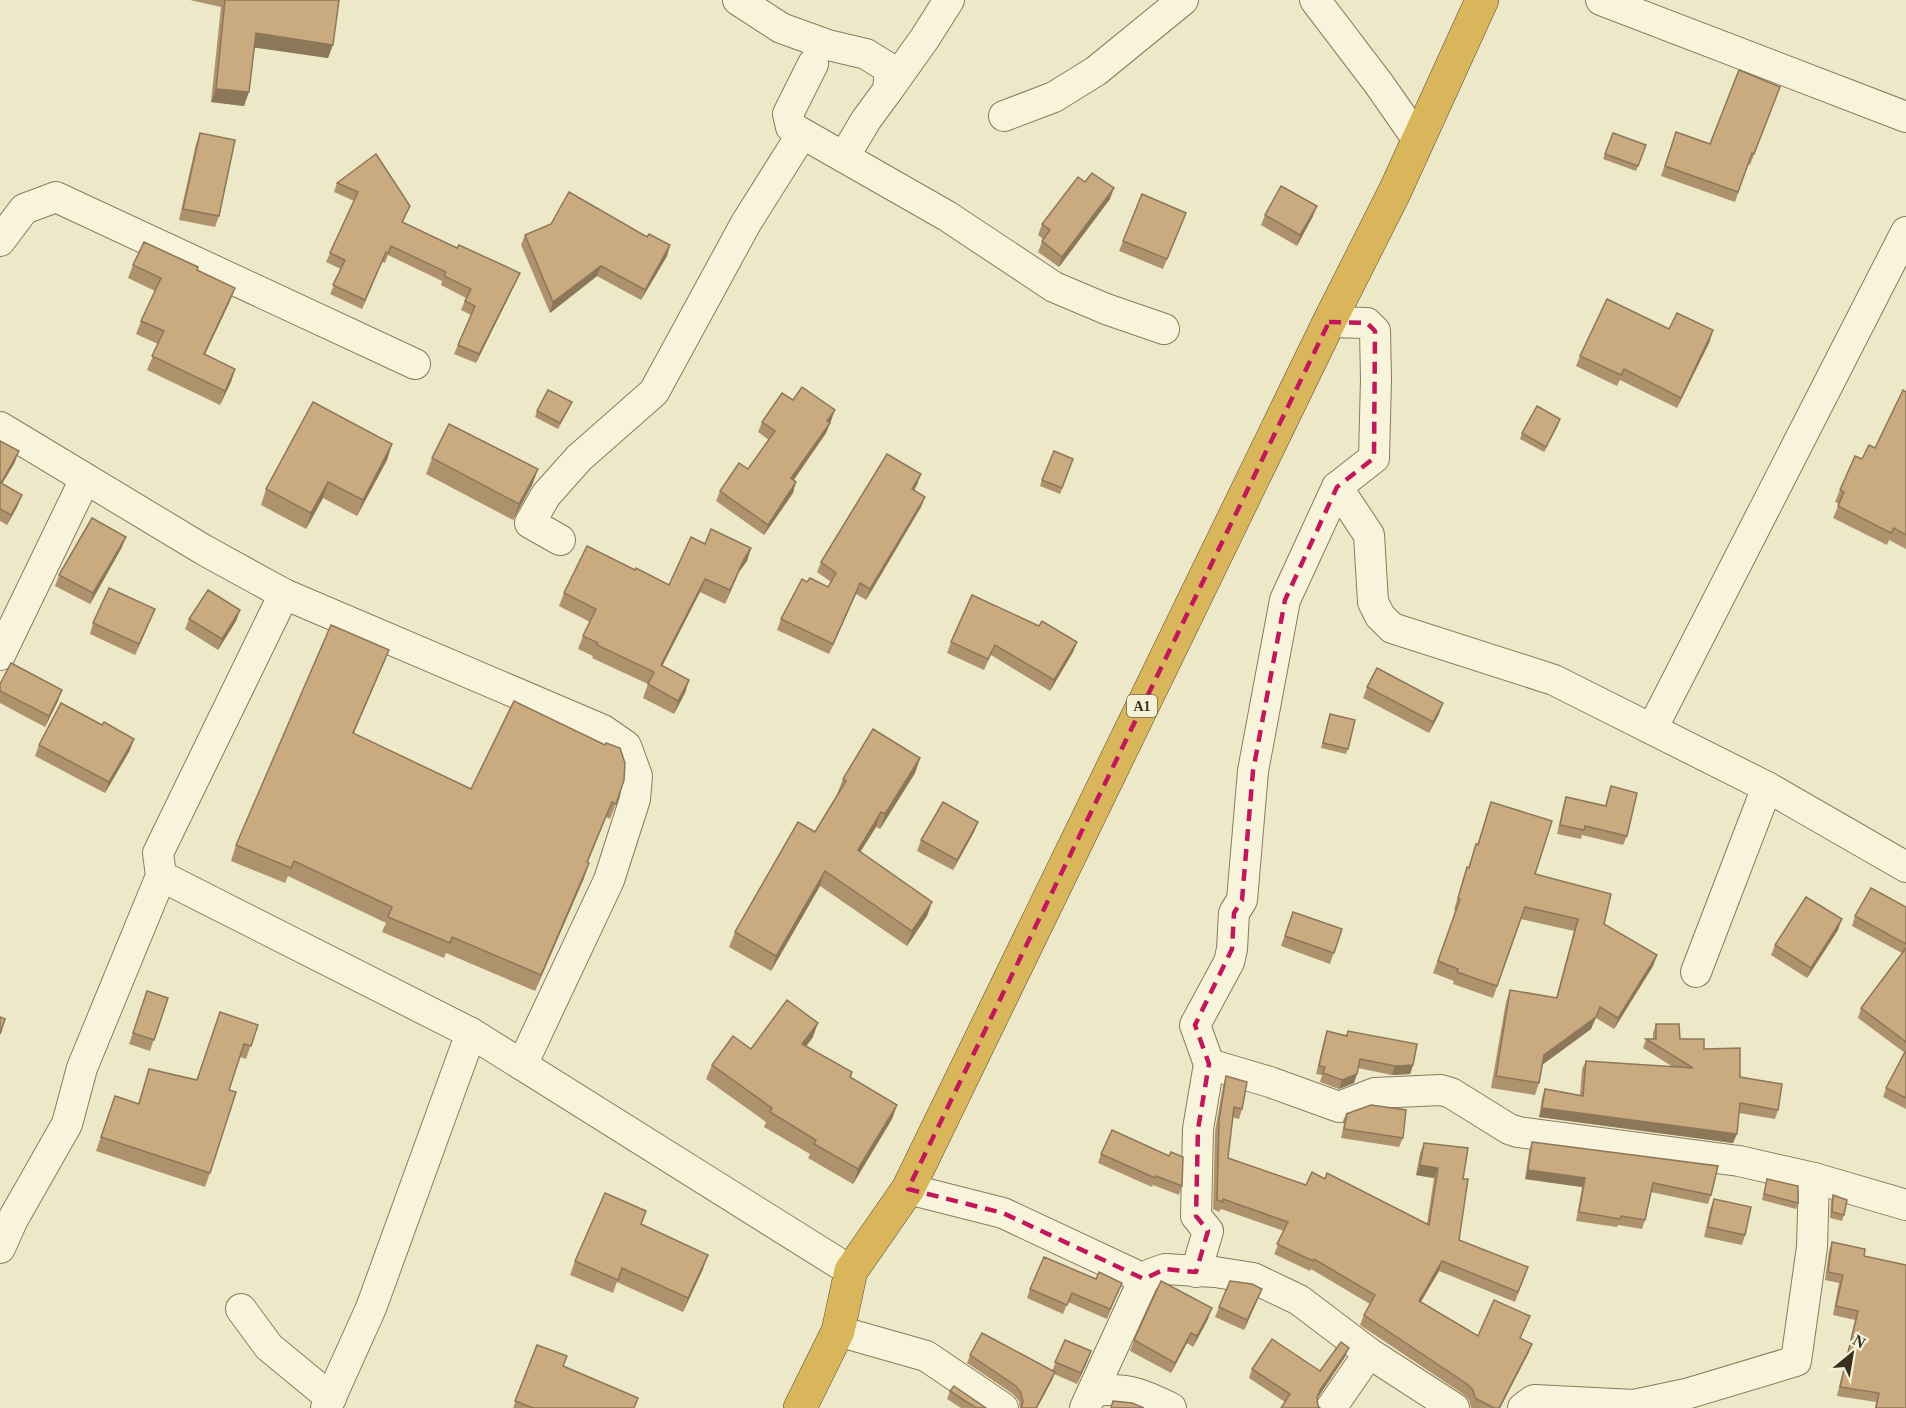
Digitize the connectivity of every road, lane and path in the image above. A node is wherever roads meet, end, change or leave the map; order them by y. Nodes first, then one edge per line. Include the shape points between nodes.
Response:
1 (738, 0) edge
2 (949, 0) edge
3 (1183, 0) edge
4 (1315, 0) edge
5 (1482, 0) edge
6 (1601, 0) edge
7 (813, 64) dead end
8 (888, 90) junction
9 (1004, 116) dead end
10 (1906, 117) edge
11 (802, 134) junction
12 (1418, 140) junction
13 (844, 157) junction
14 (1906, 232) edge
15 (0, 241) edge
16 (1329, 322) junction
17 (1164, 328) dead end
18 (415, 364) dead end
19 (0, 427) edge
20 (85, 479) junction
21 (1337, 487) junction
22 (560, 540) dead end
23 (284, 594) junction
24 (0, 655) edge
25 (1652, 729) junction
26 (1767, 787) junction
27 (1906, 867) edge
28 (161, 876) junction
29 (1696, 972) dead end
30 (471, 1033) junction
31 (1209, 1064) junction
32 (522, 1065) junction
33 (1814, 1178) junction
34 (908, 1189) junction
35 (1906, 1205) edge
36 (6, 1217) edge
37 (0, 1248) edge
38 (851, 1271) junction
39 (1196, 1272) junction
40 (1144, 1279) junction
41 (241, 1309) dead end
42 (838, 1331) junction
43 (1369, 1353) junction
44 (1090, 1399) edge
45 (329, 1403) edge
46 (800, 1408) edge
47 (1004, 1408) edge
48 (1171, 1408) edge
49 (1331, 1408) edge
50 (1454, 1408) edge
51 (1523, 1408) edge

1 - 8 street via 781,28 866,54 890,69
2 - 8 street
3 - 9 street via 1096,71 1054,97
4 - 12 street
5 - 12 highway, A1
6 - 10 street
7 - 11 street via 788,114 791,127
8 - 13 street
11 - 13 street
11 - 22 street via 746,223 654,392 579,458 546,495 530,523
12 - 16 highway, A1
13 - 17 street via 947,216 1054,287
14 - 25 street
15 - 18 street via 24,209 56,197
16 - 21 street via 1367,323 1375,331 1376,345 1374,458
16 - 34 highway, A1
19 - 20 street
20 - 23 street
20 - 24 street
21 - 25 street via 1369,535 1373,602 1392,627 1554,680
21 - 31 street via 1285,600 1253,771 1242,900 1234,913 1232,949 1195,1025
23 - 28 street via 158,853
23 - 32 street via 603,730 626,746 637,776 635,799 609,880
25 - 26 street
26 - 27 street
26 - 29 street
28 - 30 street
28 - 36 street via 82,1068 67,1124
30 - 32 street
30 - 45 street via 371,1308
31 - 33 street via 1339,1107 1375,1093 1441,1090 1509,1130 1739,1161
31 - 39 street via 1198,1129 1196,1216 1208,1231
32 - 38 street
33 - 35 street
33 - 51 street via 1812,1247 1796,1361 1686,1394 1634,1405 1534,1400
34 - 38 highway, A1
34 - 40 street via 1003,1213
36 - 37 street
38 - 42 highway, A1
39 - 40 street via 1165,1269
39 - 43 street via 1253,1278 1299,1300
40 - 44 street
41 - 45 street via 269,1347
42 - 46 highway, A1
42 - 47 street via 926,1356
43 - 49 street
43 - 50 street
44 - 48 street via 1116,1390 1143,1394

